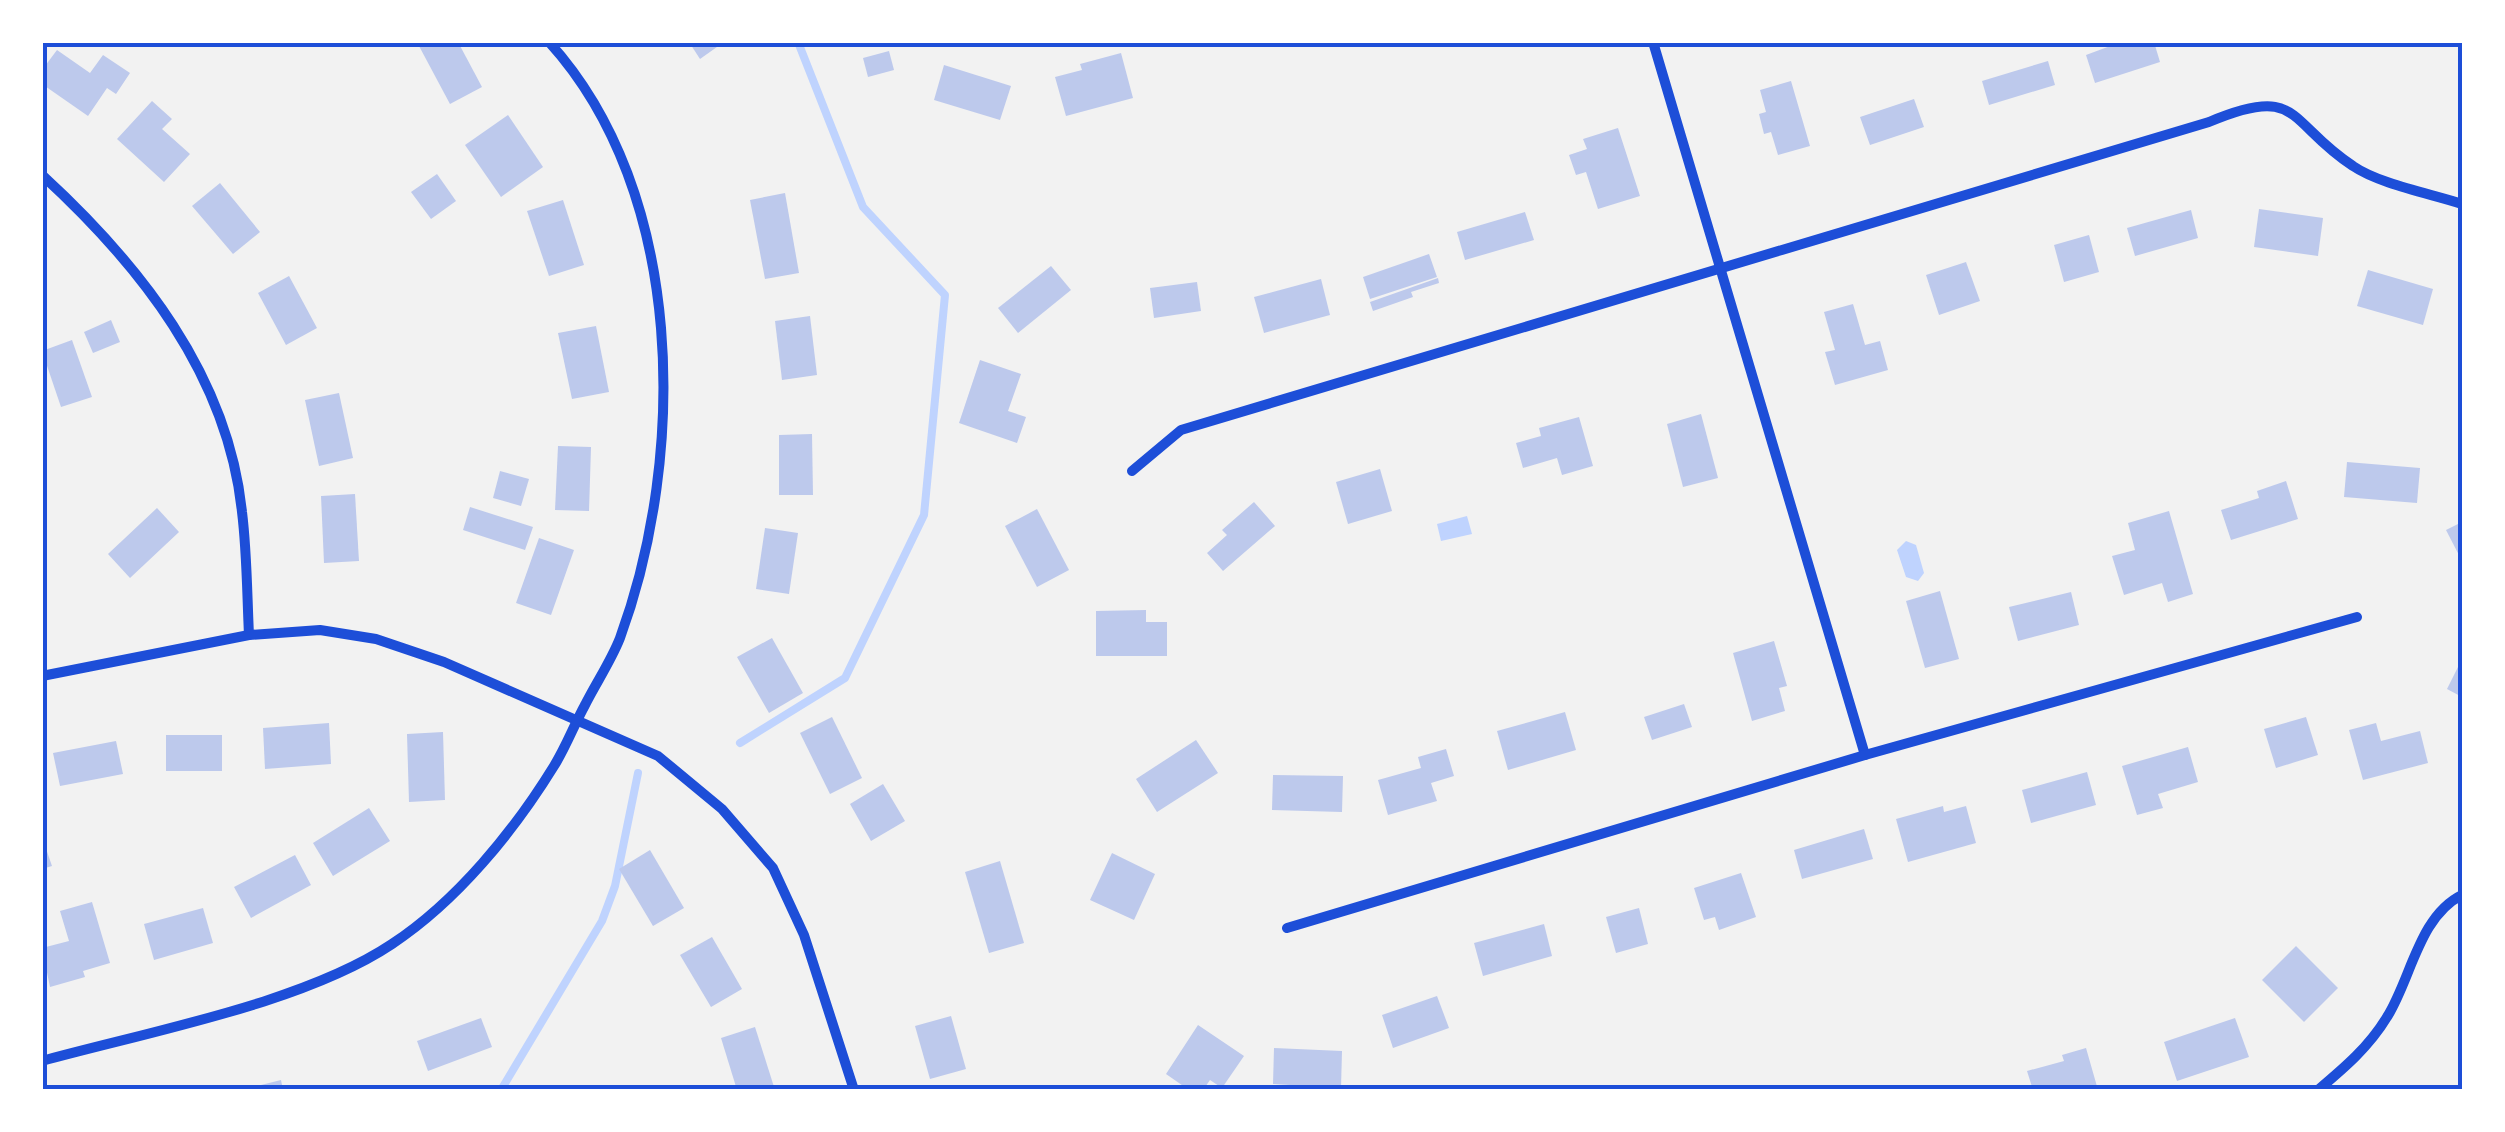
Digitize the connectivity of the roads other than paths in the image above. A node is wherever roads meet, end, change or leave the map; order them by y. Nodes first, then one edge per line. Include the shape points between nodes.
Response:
1 (549, 42) edge
2 (1653, 42) edge
3 (42, 175) edge
4 (2462, 204) edge
5 (1721, 270) junction
6 (1132, 471) dead end
7 (2357, 617) dead end
8 (249, 635) junction
9 (42, 676) edge
10 (576, 721) junction
11 (1865, 755) junction
12 (2462, 895) edge
13 (1288, 928) dead end
14 (42, 1061) edge
15 (854, 1090) edge
16 (2318, 1090) edge

1 - 10 street via 575,71 617,141 649,233 660,319 661,454 640,563 620,636
2 - 5 street
3 - 8 street via 93,221 160,301 198,368 230,446 242,510
4 - 5 street via 2354,168 2292,113 2270,103
5 - 6 street via 1181,430
5 - 11 street
7 - 11 street
8 - 9 street
8 - 10 street via 320,630 376,640 444,662
10 - 14 street via 522,813 448,898 394,943 286,993
10 - 15 street via 658,756 722,809 774,868 804,935
11 - 13 street
12 - 16 street via 2449,901 2417,949 2388,1016 2356,1058

